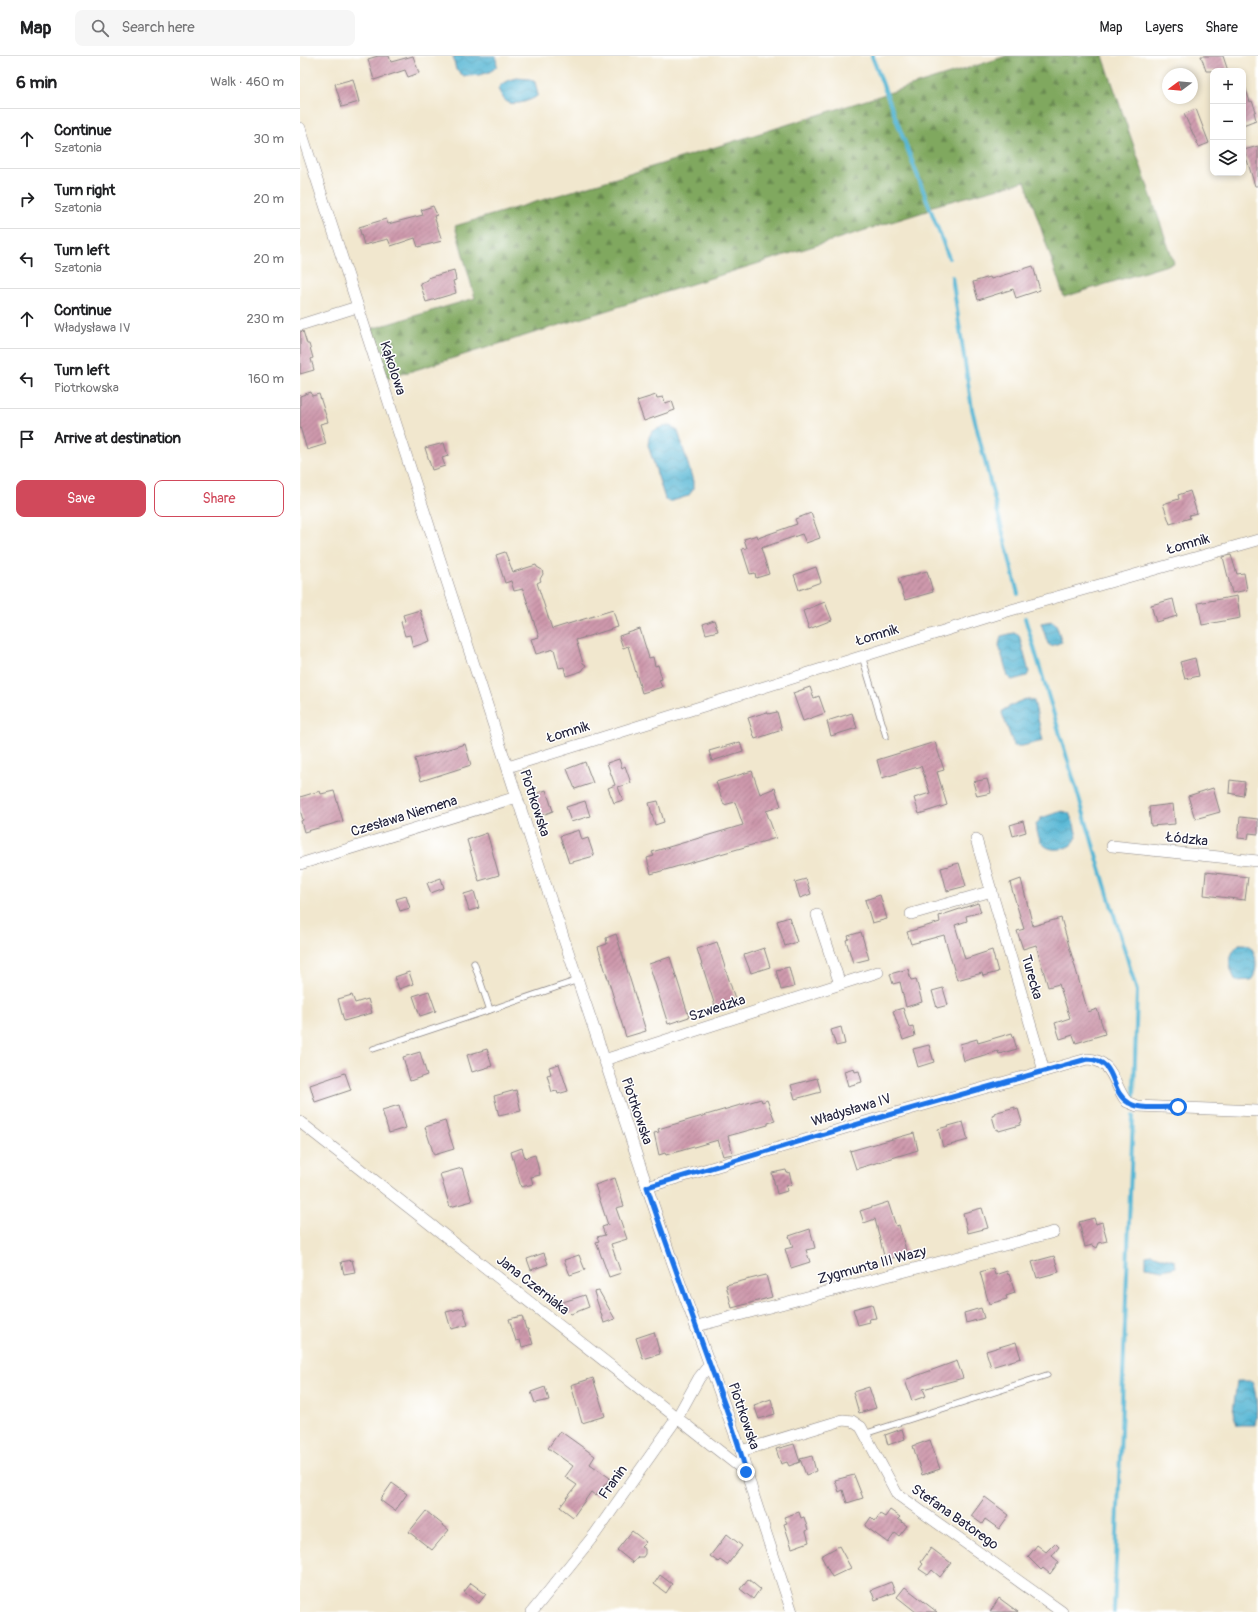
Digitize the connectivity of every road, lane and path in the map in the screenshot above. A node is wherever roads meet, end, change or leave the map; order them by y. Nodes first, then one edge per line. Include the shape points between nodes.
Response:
1 (300, 128) edge
2 (357, 307) junction
3 (300, 325) edge
4 (1258, 540) edge
5 (458, 617) joint
6 (862, 656) junction
7 (886, 736) dead end
8 (508, 767) junction
9 (517, 797) junction
10 (976, 839) dead end
11 (1112, 846) dead end
12 (1258, 861) edge
13 (300, 864) edge
14 (992, 891) junction
15 (911, 914) dead end
16 (817, 915) dead end
17 (474, 963) dead end
18 (878, 972) dead end
19 (578, 980) junction
20 (840, 984) junction
21 (490, 1010) junction
22 (373, 1049) dead end
23 (604, 1060) junction
24 (1044, 1071) junction
25 (1258, 1111) edge
26 (300, 1122) edge
27 (647, 1187) junction
28 (1054, 1232) dead end
29 (697, 1326) junction
30 (710, 1364) junction
31 (1047, 1375) dead end
32 (677, 1418) junction
33 (864, 1434) junction
34 (741, 1451) junction
35 (746, 1472) junction
36 (532, 1612) edge
37 (792, 1612) edge
38 (1062, 1612) edge

1 - 2 street, Kąkolowa
2 - 3 street
2 - 5 street, Kąkolowa
4 - 6 street, Łomnik via 1004,612
5 - 8 street, Piotrkowska
6 - 7 lane
6 - 8 street, Łomnik
8 - 9 street, Piotrkowska
9 - 13 street, Czesława Niemena
9 - 19 street, Piotrkowska
10 - 14 street, Turecka
11 - 12 street, Łódzka
14 - 15 street
14 - 24 street, Turecka
16 - 20 street
17 - 21 lane
18 - 20 street, Szwedzka
19 - 21 lane
19 - 23 street, Piotrkowska
20 - 23 street, Szwedzka
21 - 22 lane
23 - 27 street, Piotrkowska
24 - 25 street, Władysława IV via 1087,1059 1096,1060 1108,1068 1127,1102 1137,1106
24 - 27 street, Władysława IV
26 - 32 street, Jana Czerniaka
27 - 29 street, Piotrkowska
28 - 29 street, Zygmunta III Wazy
29 - 30 street, Piotrkowska
30 - 32 street, Franin via 699,1378
30 - 34 street, Piotrkowska
31 - 33 lane
32 - 35 street, Jana Czerniaka
32 - 36 street, Franin via 594,1534
33 - 34 street, Stefana Batorego via 861,1427 852,1421 844,1420
33 - 38 street, Stefana Batorego via 897,1494
34 - 35 street, Piotrkowska
35 - 37 street, Piotrkowska

